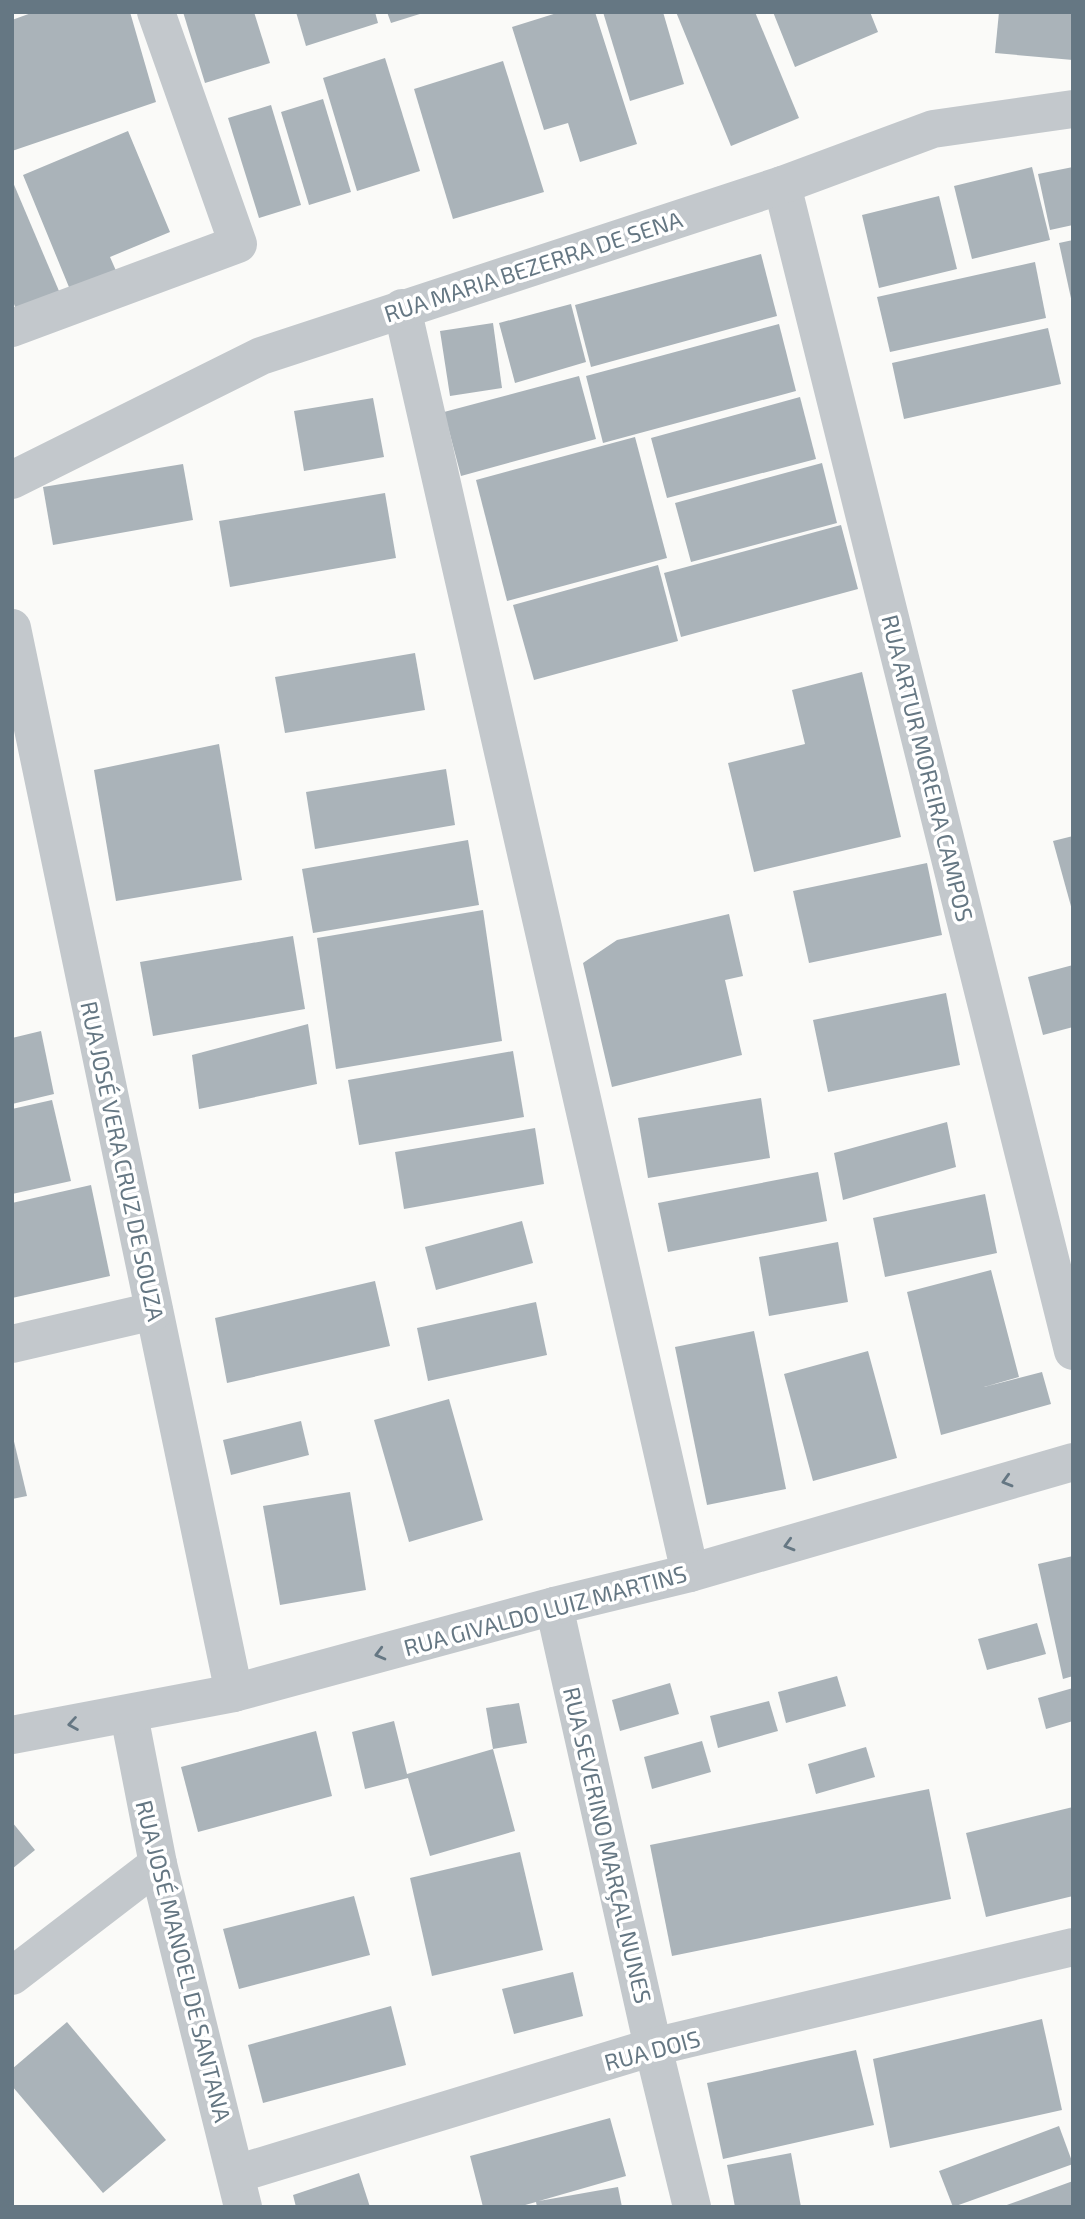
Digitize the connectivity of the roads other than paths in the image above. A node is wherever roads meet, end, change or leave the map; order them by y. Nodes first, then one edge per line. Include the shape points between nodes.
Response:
1 (156, 12) edge
2 (1073, 109) edge
3 (782, 185) junction
4 (402, 308) junction
5 (12, 328) edge
6 (12, 480) edge
7 (12, 628) edge
8 (154, 1311) junction
9 (12, 1344) edge
10 (1073, 1351) edge
11 (1073, 1462) edge
12 (690, 1573) junction
13 (554, 1606) junction
14 (234, 1693) junction
15 (128, 1715) junction
16 (14, 1732) edge
17 (158, 1864) junction
18 (1072, 1951) edge
19 (12, 1976) edge
20 (653, 2047) junction
21 (240, 2190) edge
22 (692, 2207) edge

1 - 5 street via 238,244
2 - 3 street, RUA MARIA BEZERRA DE SENA via 933,129
3 - 4 street, RUA MARIA BEZERRA DE SENA
3 - 10 street, RUA ARTUR MOREIRA CAMPOS
4 - 6 street, RUA MARIA BEZERRA DE SENA via 261,356
4 - 12 street
7 - 8 street, RUA JOSÉ VERA CRUZ DE SOUZA
8 - 9 street
8 - 14 street, RUA JOSÉ VERA CRUZ DE SOUZA
11 -> 12 street, RUA GIVALDO LUIZ MARTINS
12 - 13 street, RUA GIVALDO LUIZ MARTINS
13 -> 14 street, RUA GIVALDO LUIZ MARTINS
13 - 20 street, RUA SEVERINO MARÇAL NUNES
14 - 15 street, RUA GIVALDO LUIZ MARTINS
15 -> 16 street, RUA GIVALDO LUIZ MARTINS
15 - 17 street, RUA JOSÉ MANOEL DE SANTANA
17 - 19 street
17 - 21 street, RUA JOSÉ MANOEL DE SANTANA
18 - 20 street, RUA DOIS
20 - 21 street, RUA DOIS
20 - 22 street, RUA SEVERINO MARÇAL NUNES

